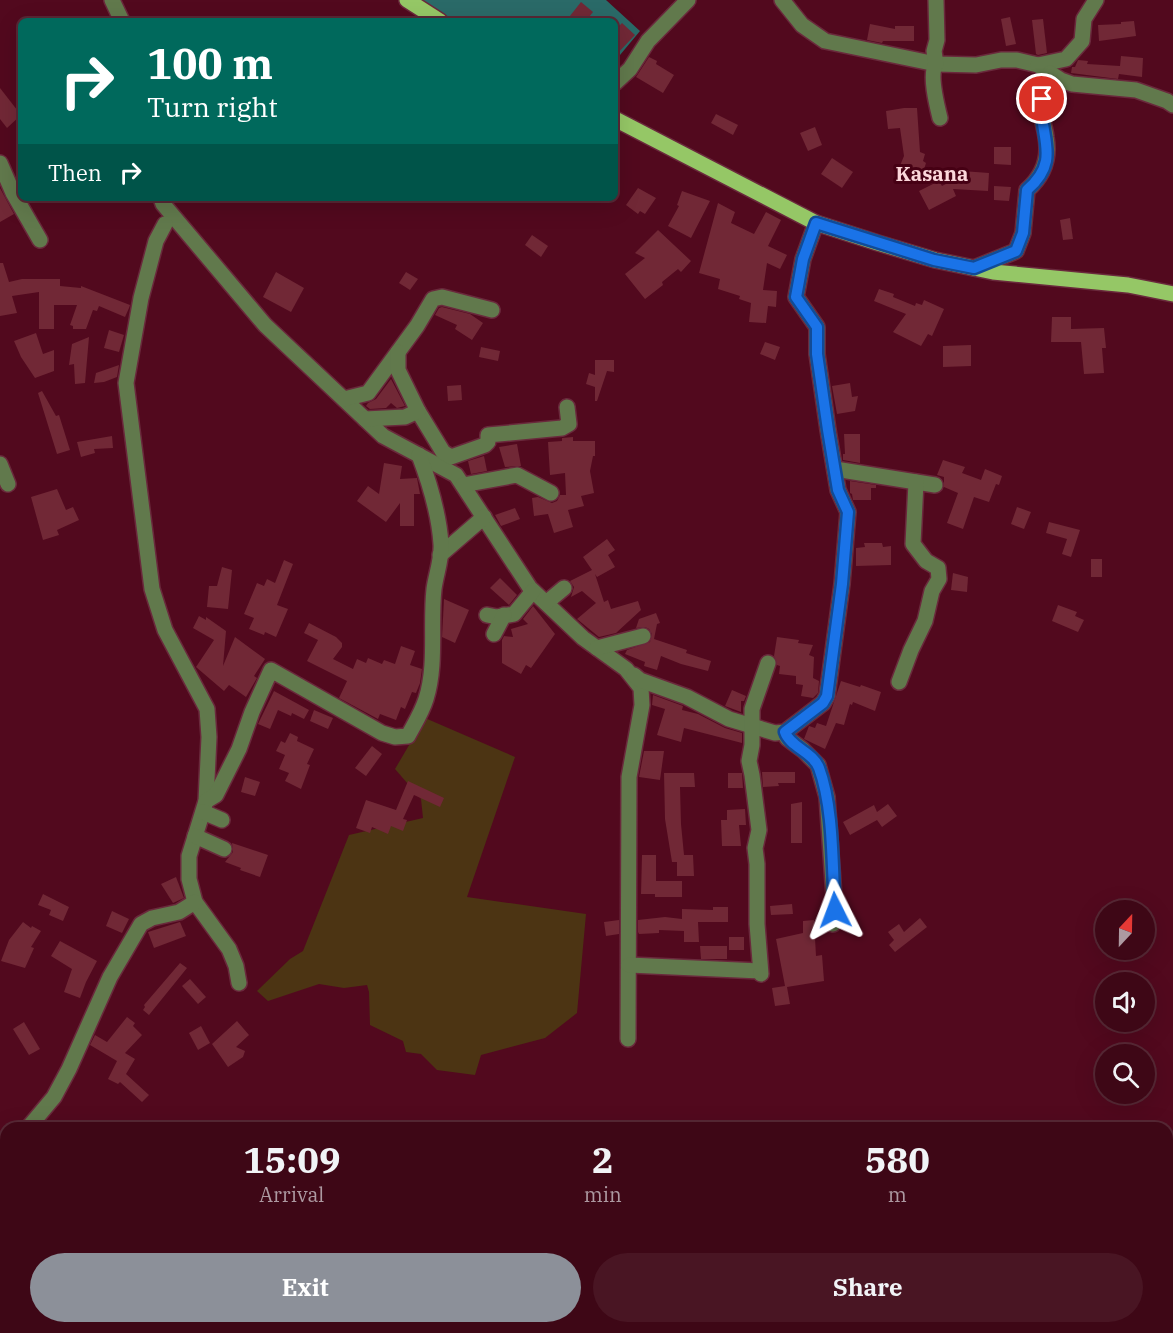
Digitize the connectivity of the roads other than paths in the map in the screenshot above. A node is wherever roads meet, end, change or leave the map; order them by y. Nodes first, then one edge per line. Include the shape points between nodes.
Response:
1 (112, 0) edge
2 (407, 0) edge
3 (688, 0) edge
4 (782, 0) edge
5 (936, 0) edge
6 (1096, 0) edge
7 (121, 18) edge
8 (435, 18) edge
9 (936, 64) junction
10 (1044, 69) junction
11 (618, 80) edge
12 (1173, 105) edge
13 (940, 118) dead end
14 (618, 121) edge
15 (0, 163) edge
16 (162, 201) edge
17 (816, 223) junction
18 (165, 224) dead end
19 (40, 240) dead end
20 (974, 268) junction
21 (1173, 294) edge
22 (492, 310) dead end
23 (398, 352) junction
24 (344, 399) junction
25 (567, 407) dead end
26 (418, 411) junction
27 (365, 419) junction
28 (419, 455) junction
29 (454, 456) junction
30 (0, 464) edge
31 (835, 469) junction
32 (459, 479) junction
33 (916, 482) junction
34 (8, 484) dead end
35 (935, 485) dead end
36 (551, 489) dead end
37 (484, 517) junction
38 (440, 555) junction
39 (564, 588) dead end
40 (533, 591) junction
41 (546, 603) junction
42 (487, 615) dead end
43 (504, 615) junction
44 (494, 634) dead end
45 (643, 636) dead end
46 (597, 648) junction
47 (768, 663) dead end
48 (626, 669) junction
49 (899, 682) dead end
50 (751, 726) junction
51 (785, 732) junction
52 (204, 806) junction
53 (222, 820) dead end
54 (195, 836) junction
55 (224, 849) dead end
56 (195, 902) junction
57 (833, 924) dead end
58 (629, 965) junction
59 (239, 983) dead end
60 (628, 1039) dead end
61 (32, 1122) edge

1 - 7 street
2 - 8 main road
3 - 11 street via 648,41
4 - 9 street via 802,25 825,41
5 - 9 street
6 - 10 street via 1084,19 1082,41 1066,59
9 - 10 street via 1017,60
9 - 13 street via 933,77
10 - 12 street via 1072,84 1136,90
10 - 20 street via 1041,111 1047,140 1046,163 1039,179 1027,190 1023,233 1016,251
14 - 17 main road
15 - 19 street
16 - 24 street via 265,325
17 - 20 main road via 934,260
17 - 31 street via 803,259 796,297 817,327 817,354
18 - 52 street via 156,242 141,298 126,383 152,589 165,630 207,709
20 - 21 main road via 1128,285
22 - 23 street via 441,297 433,299
23 - 24 street via 368,393
23 - 26 street via 398,370
24 - 27 street
25 - 29 street via 569,424 562,428 488,435 485,445
26 - 27 street via 405,417
26 - 29 street via 443,452
27 - 28 street via 383,436
28 - 32 street
28 - 38 street via 439,521
29 - 32 street
30 - 34 street
31 - 33 street
31 - 51 street via 838,490 848,512 827,696
32 - 36 street via 517,475
32 - 37 street
33 - 35 street
33 - 49 street via 913,544 926,561 938,568 939,579
37 - 38 street
37 - 40 street
38 - 52 street via 427,696 408,735 382,733 271,670 239,749 216,795
39 - 41 street
40 - 41 street
40 - 43 street via 514,614
41 - 46 street
42 - 43 street
43 - 44 street
45 - 46 street
46 - 48 street
47 - 50 street via 752,709
48 - 50 street via 640,680
48 - 58 street via 641,688 642,705 629,777
50 - 51 street via 775,734
50 - 58 street via 749,762 759,830 754,848 760,972
51 - 57 street via 818,765 827,797
52 - 53 street
52 - 54 street
54 - 55 street
54 - 56 street via 189,855 189,879
56 - 59 street via 229,950
56 - 61 street via 179,912 141,924 110,977 54,1097
58 - 60 street

